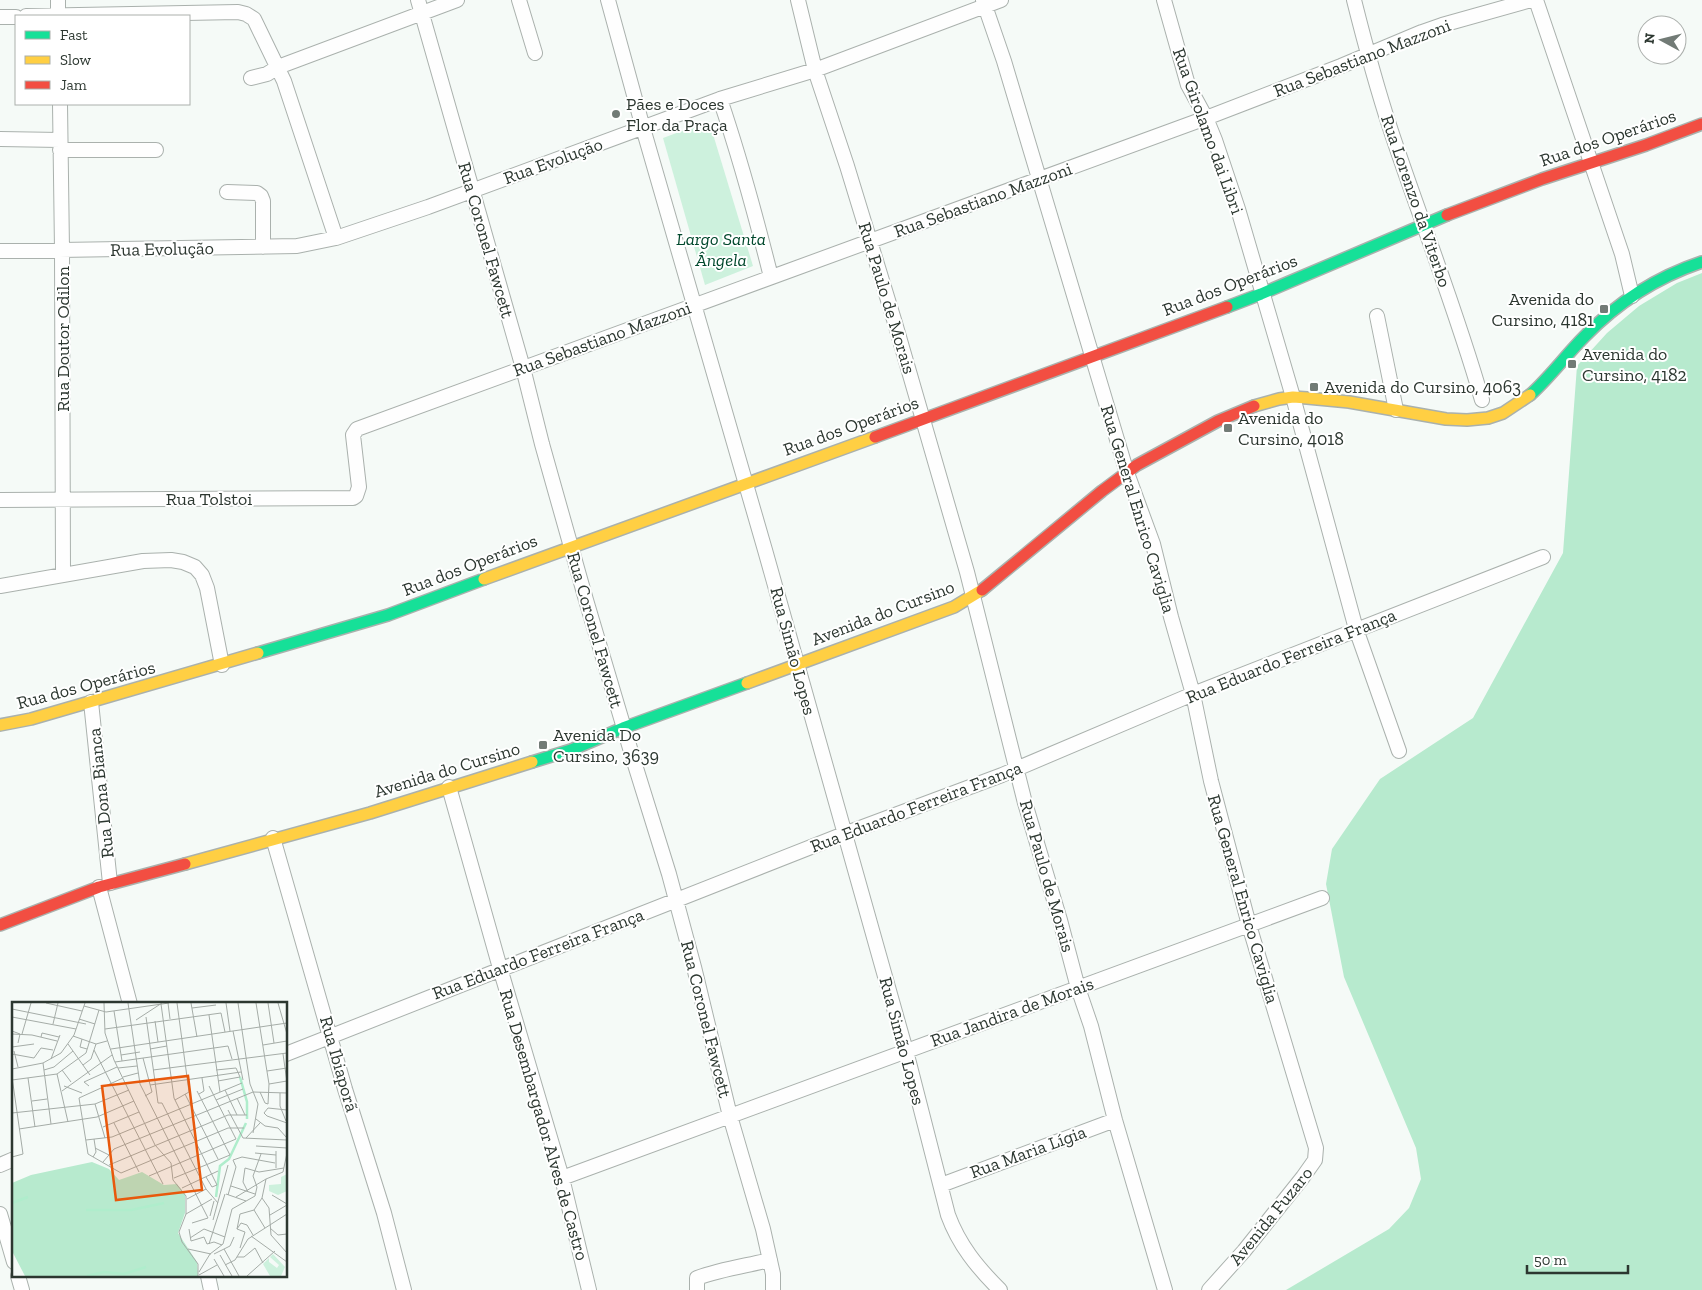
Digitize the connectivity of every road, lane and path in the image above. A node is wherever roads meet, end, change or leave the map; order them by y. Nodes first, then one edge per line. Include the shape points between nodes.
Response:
1 (58, 0) edge
2 (457, 0) edge
3 (519, 0) edge
4 (608, 0) edge
5 (798, 0) edge
6 (1001, 0) edge
7 (1164, 0) edge
8 (1354, 0) edge
9 (1531, 0) edge
10 (1536, 0) edge
11 (984, 3) edge
12 (420, 7) edge
13 (58, 15) edge
14 (103, 15) edge
15 (0, 17) edge
16 (15, 17) edge
17 (535, 53) dead end
18 (1368, 55) junction
19 (278, 67) junction
20 (815, 70) junction
21 (252, 78) dead end
22 (720, 99) junction
23 (60, 105) edge
24 (1206, 118) junction
25 (1702, 124) edge
26 (643, 128) junction
27 (0, 139) edge
28 (60, 145) junction
29 (156, 150) dead end
30 (1592, 164) junction
31 (1039, 179) junction
32 (472, 191) junction
33 (226, 192) dead end
34 (1423, 224) junction
35 (336, 238) junction
36 (870, 241) junction
37 (263, 248) junction
38 (62, 250) junction
39 (0, 251) edge
40 (1702, 262) edge
41 (770, 277) junction
42 (1261, 294) junction
43 (1632, 296) junction
44 (694, 305) junction
45 (1377, 316) dead end
46 (1092, 356) junction
47 (522, 368) junction
48 (1293, 397) junction
49 (1482, 400) dead end
50 (1396, 410) junction
51 (922, 418) junction
52 (353, 435) joint
53 (1127, 473) junction
54 (746, 484) junction
55 (0, 500) edge
56 (64, 500) junction
57 (571, 546) junction
58 (1543, 557) dead end
59 (63, 575) junction
60 (0, 586) edge
61 (972, 598) junction
62 (1356, 629) junction
63 (797, 664) junction
64 (222, 665) junction
65 (1193, 694) junction
66 (91, 702) junction
67 (0, 726) edge
68 (624, 728) junction
69 (1399, 751) dead end
70 (1017, 768) junction
71 (449, 787) junction
72 (844, 834) junction
73 (273, 838) junction
74 (105, 885) junction
75 (1322, 898) dead end
76 (676, 901) junction
77 (0, 925) edge
78 (1249, 925) junction
79 (500, 968) junction
80 (1078, 988) junction
81 (130, 1002) edge
82 (330, 1036) junction
83 (906, 1051) junction
84 (288, 1053) edge
85 (730, 1116) junction
86 (1115, 1120) junction
87 (1312, 1136) joint
88 (12, 1160) edge
89 (0, 1165) edge
90 (562, 1178) junction
91 (940, 1185) junction
92 (0, 1214) edge
93 (12, 1255) edge
94 (770, 1260) junction
95 (404, 1290) edge
96 (589, 1290) edge
97 (698, 1290) edge
98 (773, 1290) edge
99 (1000, 1290) edge
100 (1165, 1290) edge
101 (1209, 1290) edge

1 - 13 street
2 - 12 street
3 - 17 street
4 - 26 street, Rua Simão Lopes
5 - 20 street, Rua Paulo de Morais
6 - 11 street, Rua Evolução
7 - 24 street, Rua Girolamo dai Libri via 1188,86
8 - 18 street, Rua Lorenzo da Viterbo
9 - 18 street, Rua Sebastiano Mazzoni via 1442,25
10 - 30 street
11 - 20 street, Rua Evolução
11 - 31 street, Rua General Enrico Caviglia
12 - 19 street
12 - 32 street, Rua Coronel Fawcett
14 - 19 street via 246,14 254,19
15 - 16 street
18 - 24 street, Rua Sebastiano Mazzoni
18 - 34 street, Rua Lorenzo da Viterbo
19 - 21 street
19 - 35 street
20 - 22 street, Rua Evolução
20 - 36 street, Rua Paulo de Morais
22 - 26 street, Rua Evolução
22 - 41 street via 756,215
23 - 28 street, Rua Doutor Odilon
24 - 31 street, Rua Sebastiano Mazzoni
24 - 42 street, Rua Girolamo dai Libri via 1238,209
25 - 30 main road, Rua dos Operários
26 - 32 street, Rua Evolução
26 - 44 street, Rua Simão Lopes
27 - 28 street
28 - 29 street
28 - 38 street, Rua Doutor Odilon
30 - 34 main road, Rua dos Operários via 1542,179
30 - 43 street via 1622,254
31 - 36 street, Rua Sebastiano Mazzoni
31 - 46 street, Rua General Enrico Caviglia
32 - 35 street, Rua Evolução
32 - 47 street, Rua Coronel Fawcett
33 - 37 street via 257,193 261,196
34 - 42 main road, Rua dos Operários
34 - 49 street, Rua Lorenzo da Viterbo
35 - 37 street, Rua Evolução via 297,246
36 - 41 street, Rua Sebastiano Mazzoni
36 - 51 street, Rua Paulo de Morais
37 - 38 street, Rua Evolução
38 - 39 street, Rua Evolução
38 - 56 street, Rua Doutor Odilon
40 - 43 main road, Avenida do Cursino via 1674,272
41 - 44 street, Rua Sebastiano Mazzoni
42 - 46 main road, Rua dos Operários
42 - 48 street, Rua Girolamo dai Libri
43 - 50 main road, Avenida do Cursino via 1587,334 1544,382 1507,412 1488,418 1462,419
44 - 47 street, Rua Sebastiano Mazzoni
44 - 54 street, Rua Simão Lopes
45 - 50 street
46 - 51 main road, Rua dos Operários
46 - 53 street, Rua General Enrico Caviglia
47 - 52 street, Rua Sebastiano Mazzoni via 357,429
47 - 57 street, Rua Coronel Fawcett
48 - 50 main road, Avenida do Cursino
48 - 53 main road, Avenida do Cursino via 1247,407 1226,416
48 - 62 street, Rua Girolamo dai Libri
51 - 54 main road, Rua dos Operários
51 - 61 street, Rua Paulo de Morais
52 - 56 street, Rua Tolstoi via 359,487 353,498
53 - 61 main road, Avenida do Cursino
53 - 65 street, Rua General Enrico Caviglia via 1153,544
54 - 57 main road, Rua dos Operários
54 - 63 street, Rua Simão Lopes
55 - 56 street, Rua Tolstoi
56 - 59 street, Rua Doutor Odilon
57 - 64 main road, Rua dos Operários via 388,615
57 - 68 street, Rua Coronel Fawcett
58 - 62 street, Rua Eduardo Ferreira França
59 - 60 street
59 - 64 street via 143,561 171,560 195,567 207,588
61 - 63 main road, Avenida do Cursino
61 - 70 street, Rua Paulo de Morais
62 - 65 street, Rua Eduardo Ferreira França
62 - 69 street, Rua Girolamo dai Libri
63 - 68 main road, Avenida do Cursino
63 - 72 street, Rua Simão Lopes
64 - 66 main road, Rua dos Operários
65 - 70 street, Rua Eduardo Ferreira França
65 - 78 street, Rua General Enrico Caviglia via 1211,781
66 - 67 main road, Rua dos Operários
66 - 74 street, Rua Dona Bianca
68 - 71 main road, Avenida do Cursino via 571,750
68 - 76 street, Rua Coronel Fawcett
70 - 72 street, Rua Eduardo Ferreira França
70 - 80 street, Rua Paulo de Morais
71 - 73 main road, Avenida do Cursino via 370,813
71 - 79 street, Rua Desembargador Alves de Castro
72 - 76 street, Rua Eduardo Ferreira França
72 - 83 street, Rua Simão Lopes
73 - 74 main road, Avenida do Cursino
73 - 82 street, Rua Ibiaporã
74 - 77 main road, Avenida do Cursino
74 - 81 street, Rua Dona Bianca
75 - 78 street, Rua Jandira de Morais
76 - 79 street, Rua Eduardo Ferreira França
76 - 85 street, Rua Coronel Fawcett
78 - 80 street, Rua Jandira de Morais
78 - 87 street, Rua General Enrico Caviglia
79 - 82 street, Rua Eduardo Ferreira França
79 - 90 street, Rua Desembargador Alves de Castro
80 - 83 street, Rua Jandira de Morais
80 - 86 street, Rua Paulo de Morais
82 - 84 street, Rua Eduardo Ferreira França
82 - 95 street, Rua Ibiaporã
83 - 85 street, Rua Jandira de Morais
83 - 91 street, Rua Simão Lopes
85 - 90 street, Rua Jandira de Morais
85 - 94 street, Rua Coronel Fawcett
86 - 91 street, Rua Maria Lígia
86 - 100 street, Rua Paulo de Morais
87 - 101 street, Avenida Fuzaro via 1316,1154 1311,1167
88 - 89 street
90 - 96 street, Rua Desembargador Alves de Castro
91 - 99 street, Rua Simão Lopes via 954,1232 971,1258
92 - 93 street
94 - 97 street via 718,1270 697,1278
94 - 98 street, Rua Coronel Fawcett

